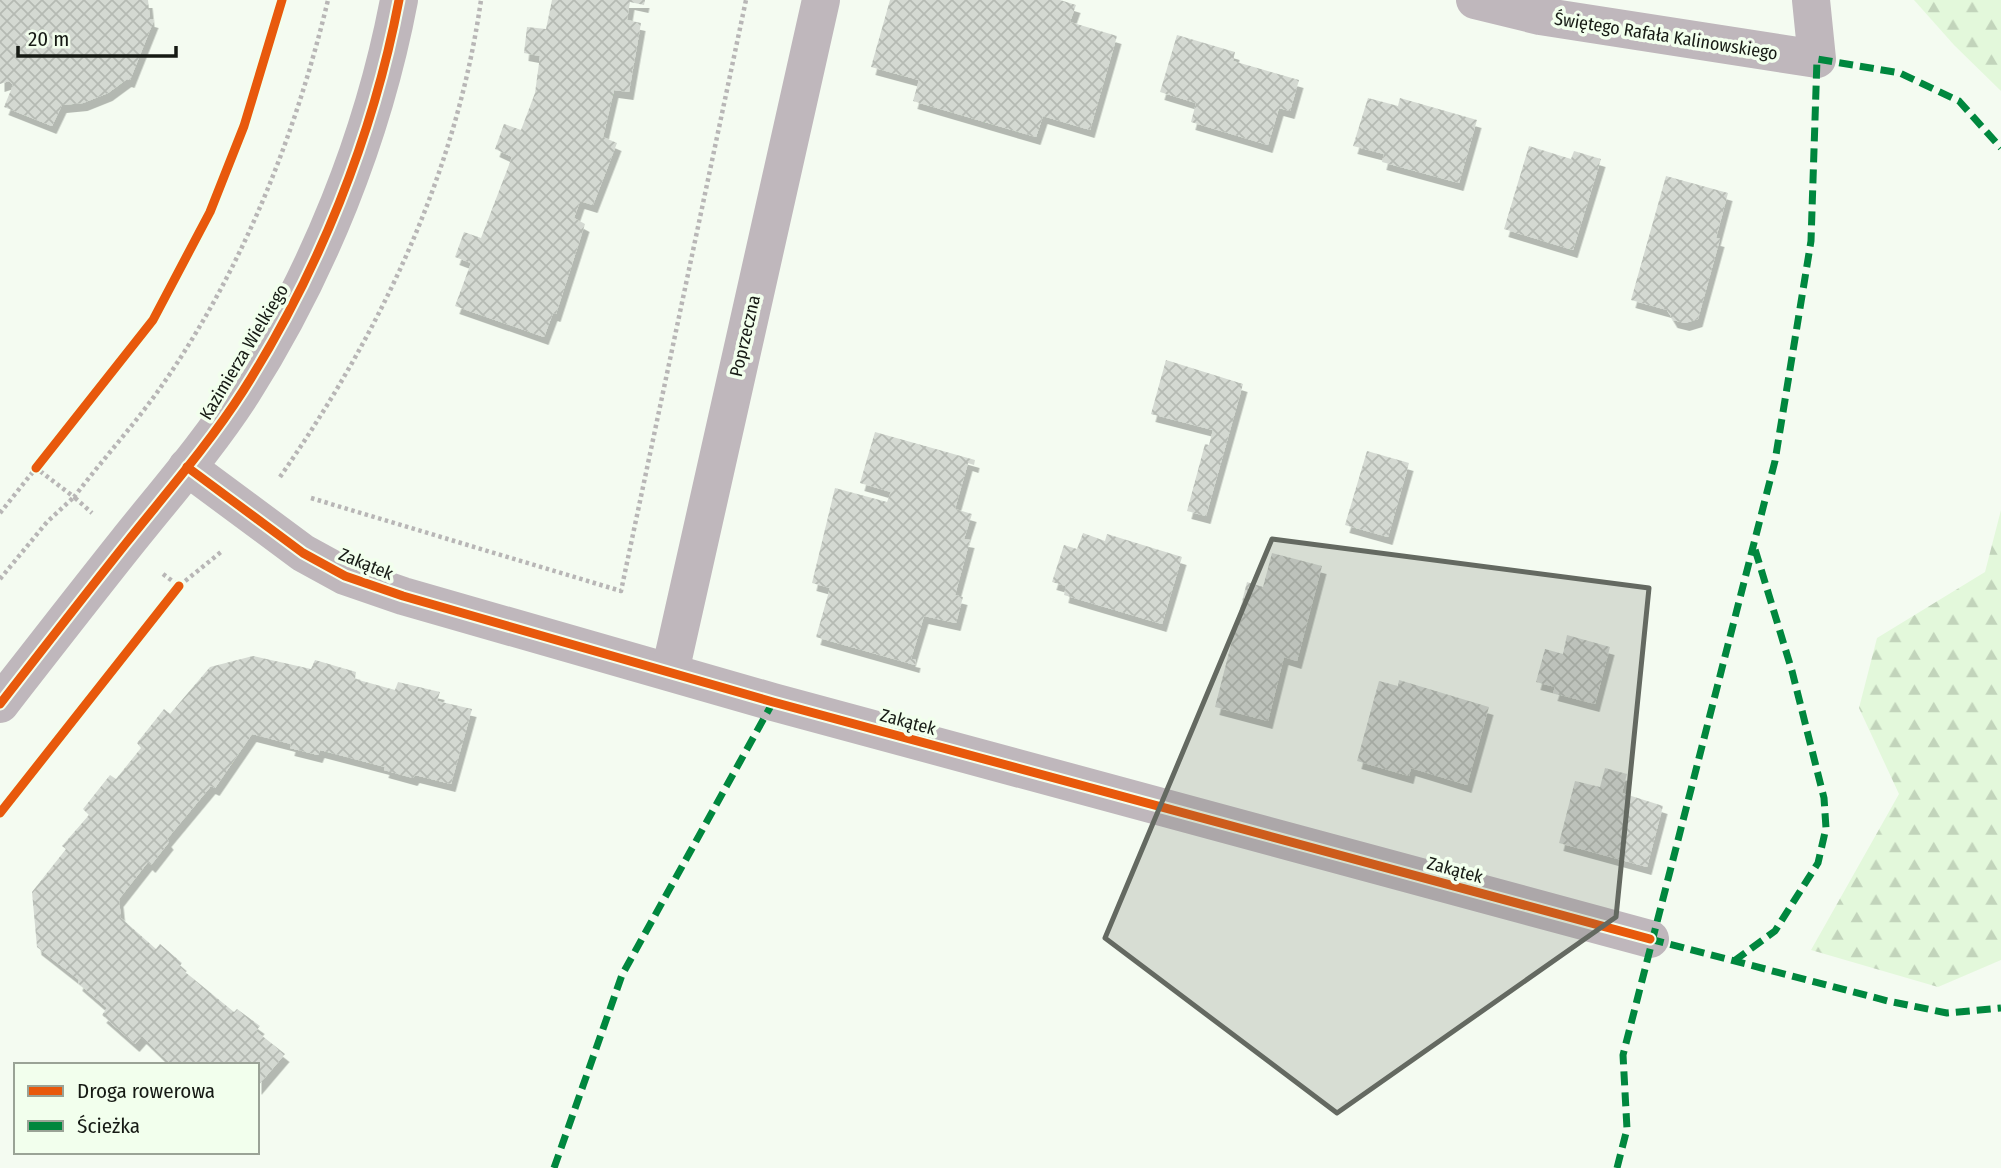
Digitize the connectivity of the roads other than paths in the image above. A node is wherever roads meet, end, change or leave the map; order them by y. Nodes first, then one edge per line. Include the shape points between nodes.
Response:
1 (399, 0) edge
2 (821, 0) edge
3 (1475, 0) edge
4 (1811, 0) edge
5 (187, 467) junction
6 (670, 672) junction
7 (0, 704) edge
8 (1650, 939) dead end

1 - 5 street, Kazimierza Wielkiego via 354,164 321,246 265,355
2 - 6 street, Poprzeczna
3 - 4 street, Świętego Rafała Kalinowskiego via 1540,16 1817,59
5 - 6 street, Zakątek via 303,553 345,576
5 - 7 street, Kazimierza Wielkiego
6 - 8 street, Zakątek

